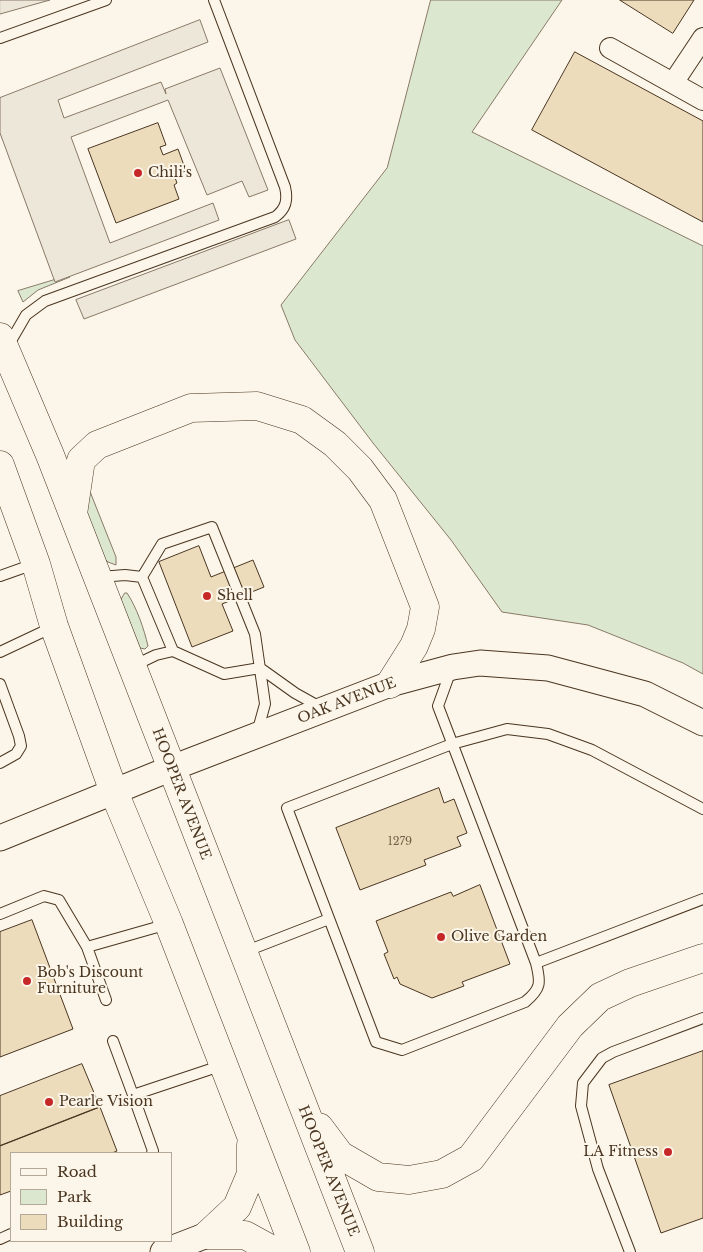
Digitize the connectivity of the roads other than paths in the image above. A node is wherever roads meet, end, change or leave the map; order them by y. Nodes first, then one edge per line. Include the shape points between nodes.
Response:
1 (106, 0) edge
2 (214, 0) edge
3 (0, 38) edge
4 (703, 38) edge
5 (610, 48) dead end
6 (673, 83) junction
7 (703, 100) edge
8 (3, 344) edge
9 (0, 465) edge
10 (72, 515) junction
11 (36, 564) junction
12 (0, 576) edge
13 (142, 576) junction
14 (97, 577) junction
15 (54, 626) junction
16 (173, 651) junction
17 (0, 652) edge
18 (132, 667) junction
19 (453, 667) junction
20 (260, 668) junction
21 (0, 684) edge
22 (390, 684) junction
23 (324, 709) junction
24 (703, 723) edge
25 (256, 736) junction
26 (452, 744) junction
27 (0, 763) edge
28 (172, 768) junction
29 (114, 792) junction
30 (703, 809) edge
31 (0, 838) edge
32 (703, 899) edge
33 (0, 914) edge
34 (329, 919) junction
35 (168, 924) junction
36 (87, 947) junction
37 (243, 953) junction
38 (703, 958) edge
39 (536, 964) junction
40 (106, 1000) dead end
41 (703, 1018) edge
42 (113, 1041) dead end
43 (223, 1065) junction
44 (134, 1095) junction
45 (301, 1104) junction
46 (251, 1138) junction
47 (152, 1152) edge
48 (208, 1234) junction
49 (163, 1252) edge
50 (276, 1252) edge
51 (296, 1252) edge
52 (360, 1252) edge
53 (630, 1252) edge

1 - 3 lane
2 - 8 lane via 285,187 287,196 282,212 45,301 26,315
4 - 6 street
5 - 6 street
6 - 7 street
8 - 10 main road, HOOPER AVENUE
9 - 11 main road
10 - 14 main road, HOOPER AVENUE
10 - 22 main road via 82,460 97,445 191,408 257,406 302,420 335,444 360,469 383,500 425,608 414,646
11 - 12 lane
11 - 15 main road
13 - 14 lane
13 - 16 lane
13 - 20 lane via 162,544 212,527 255,634
14 - 18 main road, HOOPER AVENUE
15 - 17 lane
15 - 29 main road
16 - 18 lane
16 - 20 lane via 224,674
18 - 28 main road, HOOPER AVENUE
19 - 22 street, OAK AVENUE
19 - 24 street, OAK AVENUE via 480,663 548,668 645,694
19 - 26 lane via 438,706
20 - 23 lane
20 - 25 lane via 265,704
21 - 27 lane via 21,746 16,754
22 - 23 street, OAK AVENUE
23 - 25 street, OAK AVENUE
25 - 28 street, OAK AVENUE
26 - 30 lane via 506,729 548,734 592,750
26 - 34 lane via 286,808
26 - 39 lane
28 - 29 street, OAK AVENUE
28 - 37 main road, HOOPER AVENUE
29 - 31 street, OAK AVENUE
29 - 35 main road
32 - 39 lane
33 - 36 lane via 44,896 58,900
34 - 37 lane
34 - 39 lane via 376,1042 402,1050 525,1002 536,994 540,980
35 - 36 lane
35 - 43 main road
36 - 40 lane
37 - 45 main road, HOOPER AVENUE
38 - 45 main road via 630,982 600,998 570,1026 471,1158 442,1174 409,1180 378,1177 340,1155
41 - 53 lane via 602,1058 584,1083 581,1106 598,1169
42 - 44 lane
43 - 44 lane
43 - 46 main road
44 - 47 lane
45 - 52 main road, HOOPER AVENUE
46 - 48 main road via 251,1174 237,1207
46 - 51 main road
48 - 49 street
48 - 50 main road via 245,1235

